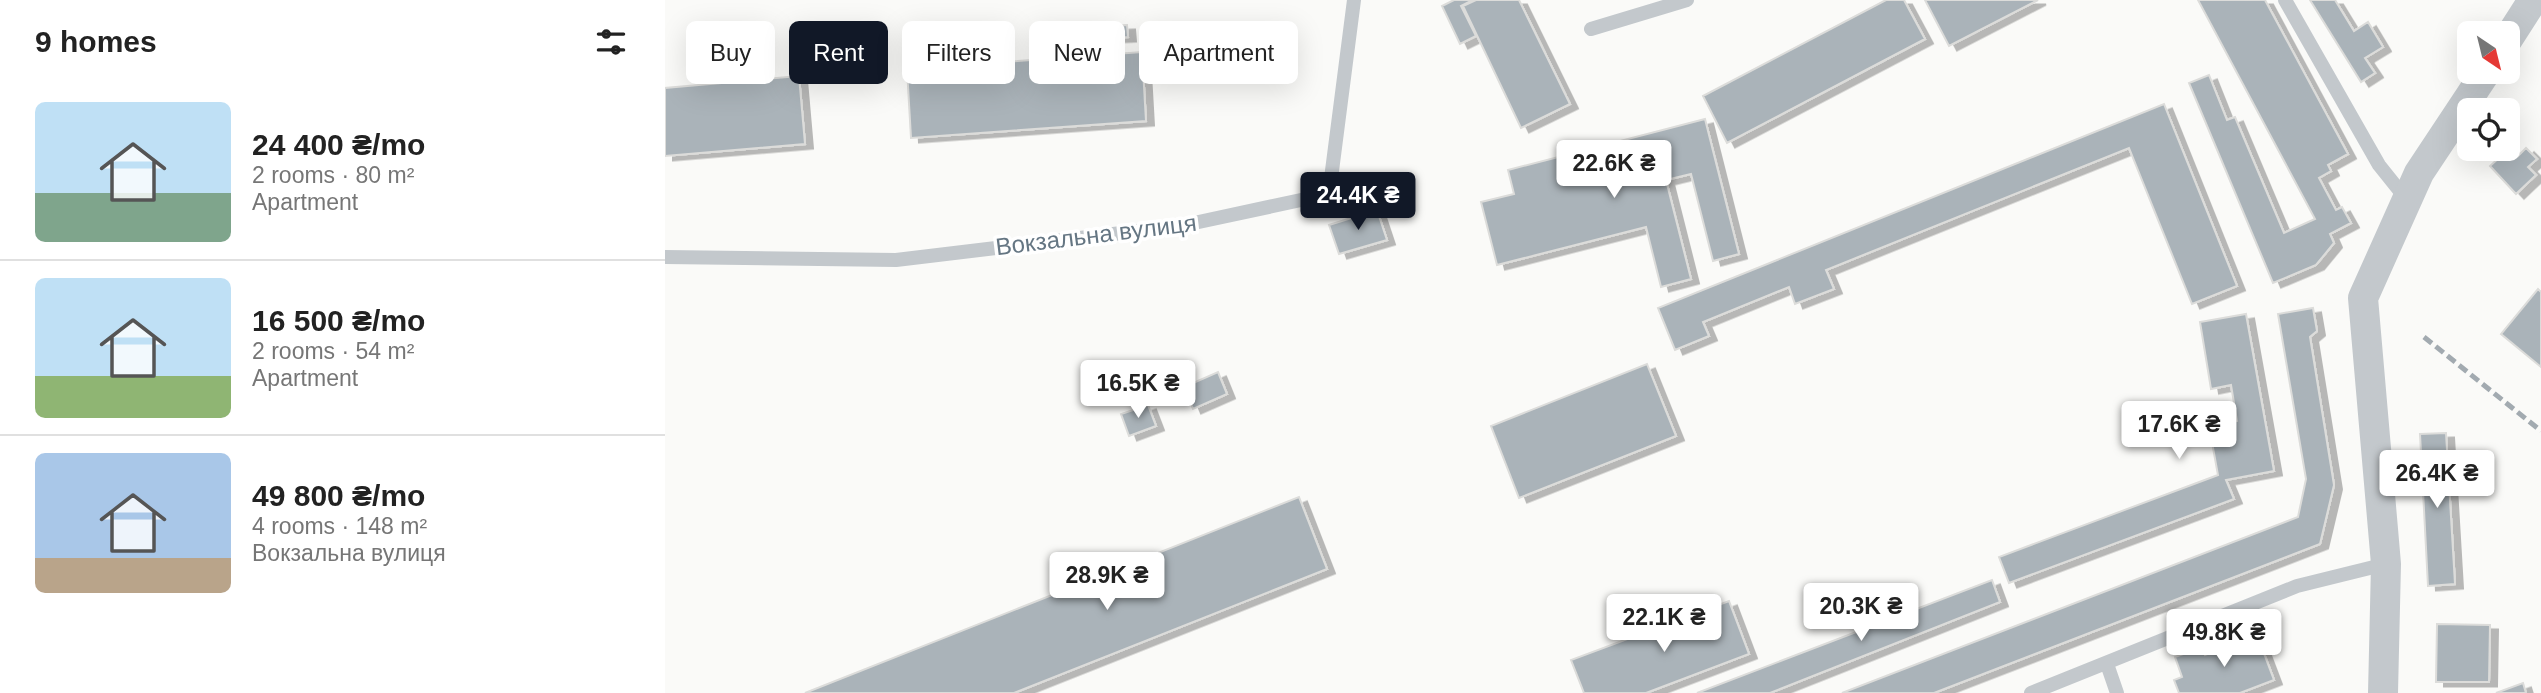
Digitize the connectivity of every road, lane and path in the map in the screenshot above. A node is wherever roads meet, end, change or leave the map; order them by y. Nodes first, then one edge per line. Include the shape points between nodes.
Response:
1 (1354, 0) edge
2 (1686, 0) edge
3 (2285, 0) edge
4 (2533, 0) edge
5 (2519, 21) edge
6 (1591, 29) dead end
7 (2478, 84) edge
8 (2407, 200) junction
9 (665, 257) edge
10 (2386, 564) junction
11 (2107, 664) junction
12 (2031, 693) edge
13 (2117, 693) edge
14 (2383, 693) edge

1 - 9 lane, Вокзальна вулиця via 1329,194 1180,226 896,260
2 - 6 lane
3 - 8 lane via 2379,164
4 - 5 street
7 - 8 street via 2419,173
8 - 10 street via 2363,298
10 - 11 lane via 2297,586
10 - 14 street
11 - 12 lane
11 - 13 lane

